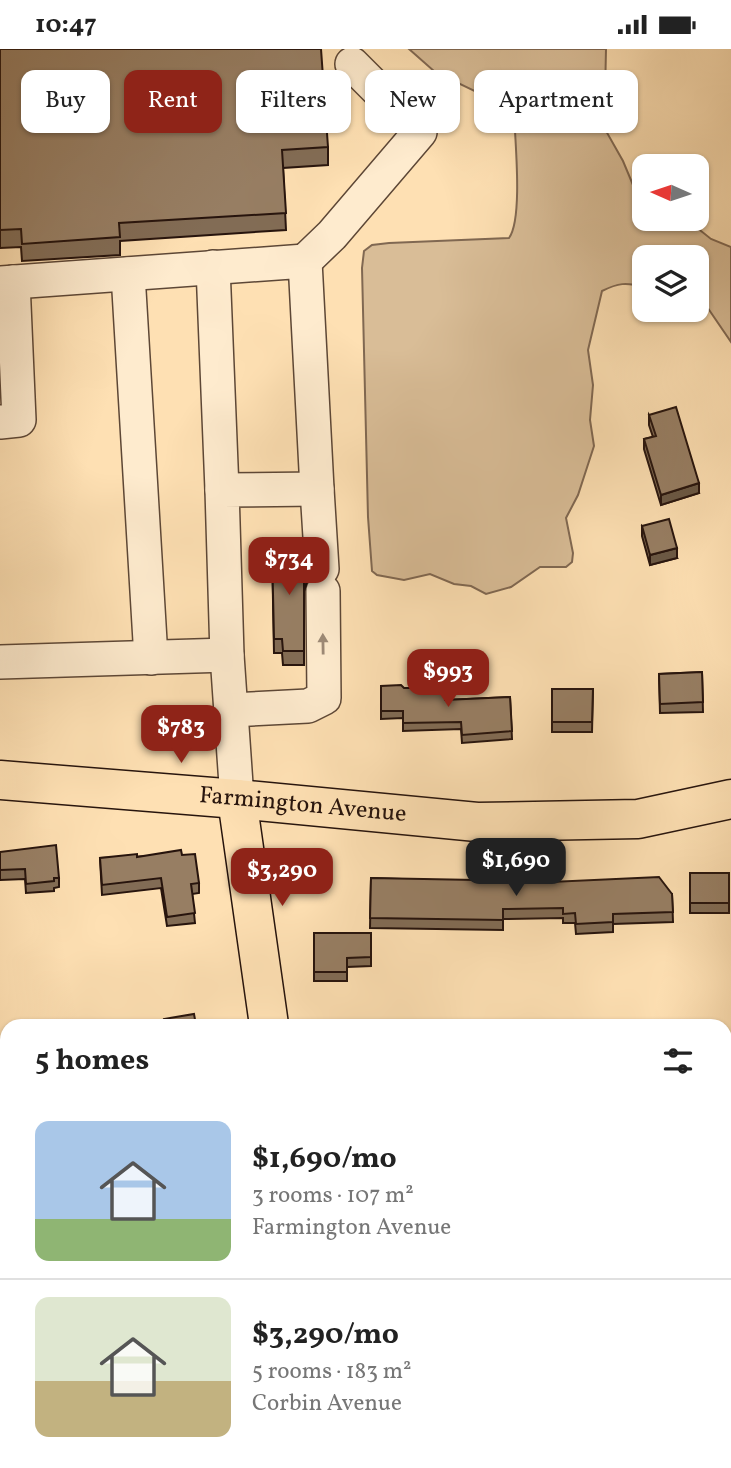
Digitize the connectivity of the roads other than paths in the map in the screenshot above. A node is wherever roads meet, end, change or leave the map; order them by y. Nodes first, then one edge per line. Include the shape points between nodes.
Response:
1 (352, 64) dead end
2 (305, 261) junction
3 (213, 267) junction
4 (128, 274) junction
5 (6, 283) edge
6 (0, 422) edge
7 (317, 489) junction
8 (222, 490) junction
9 (227, 655) junction
10 (151, 658) junction
11 (0, 662) edge
12 (231, 710) junction
13 (0, 781) edge
14 (237, 799) junction
15 (731, 799) edge
16 (268, 1019) edge

1 - 2 lane via 420,132
2 - 3 lane
2 - 7 lane
3 - 4 lane
3 - 8 lane
4 - 5 lane
4 - 10 lane
5 - 6 lane via 19,420
7 - 8 lane
12 -> 7 lane via 308,706 324,698
8 - 9 lane
9 - 10 lane
9 - 12 lane
10 - 11 lane
12 - 14 lane
13 - 14 main road, Farmington Avenue
14 - 15 main road, Farmington Avenue via 477,822 638,819
14 - 16 main road

